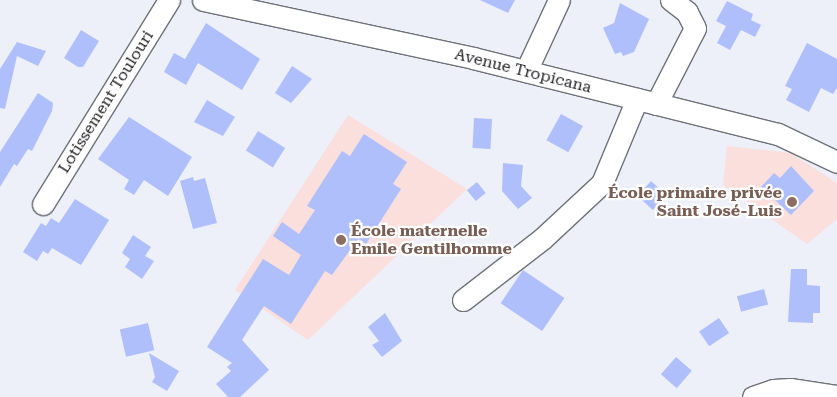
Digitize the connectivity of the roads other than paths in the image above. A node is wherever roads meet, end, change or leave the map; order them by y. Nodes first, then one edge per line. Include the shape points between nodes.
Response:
1 (170, 0) edge
2 (207, 0) edge
3 (559, 0) edge
4 (671, 0) edge
5 (526, 71) junction
6 (647, 102) junction
7 (837, 162) edge
8 (43, 204) dead end
9 (463, 300) dead end
10 (837, 396) edge
11 (753, 397) edge

1 - 8 street, Lotissement Toulouri
2 - 5 street, Avenue Tropicana
3 - 5 street
4 - 6 street via 687,12 695,28
5 - 6 street, Avenue Tropicana
6 - 7 street, Avenue Tropicana via 778,134
6 - 9 street via 602,183 542,239
10 - 11 street via 782,389

